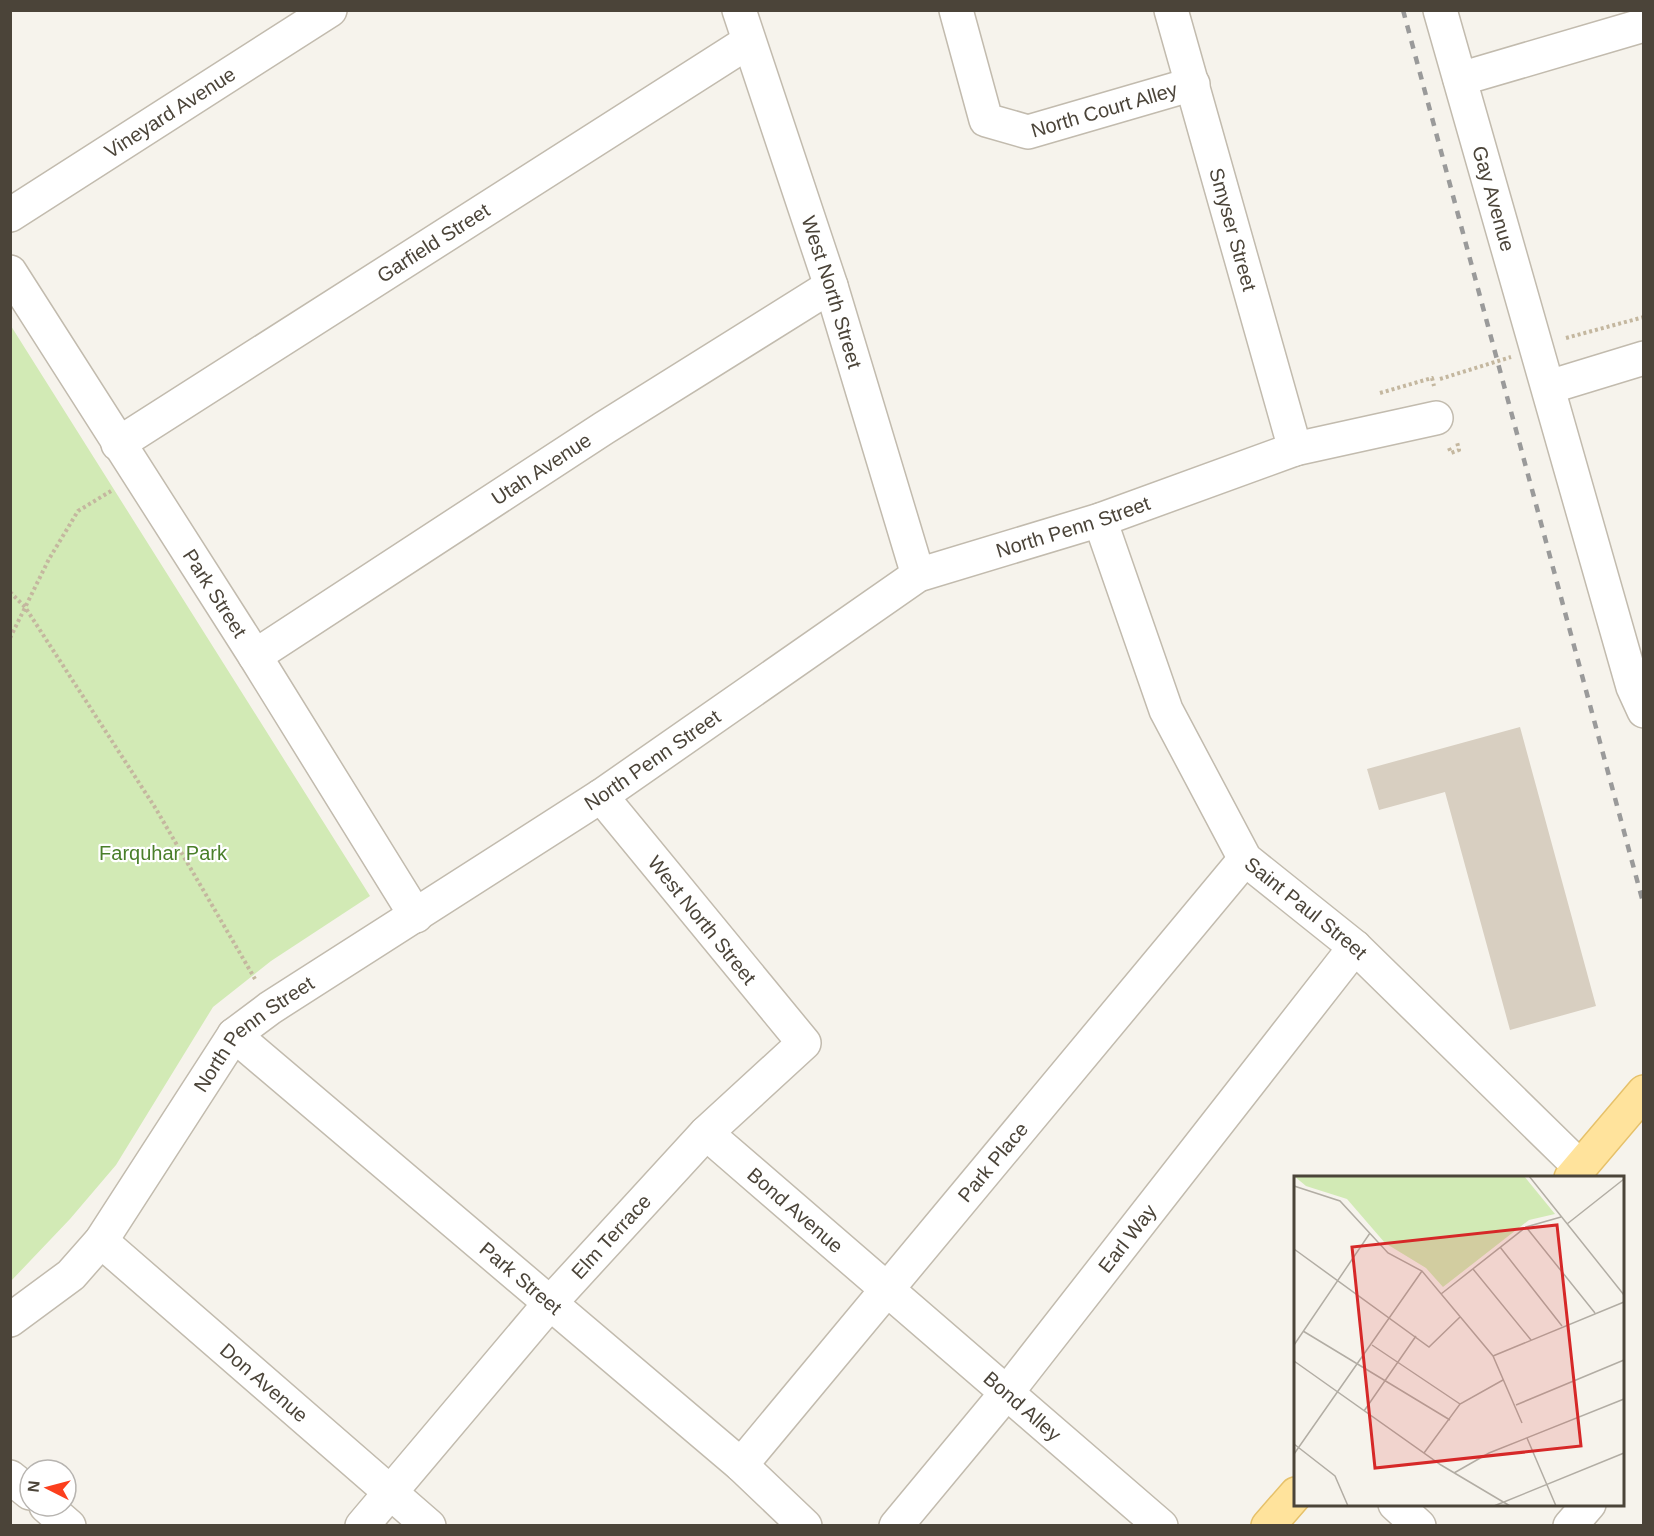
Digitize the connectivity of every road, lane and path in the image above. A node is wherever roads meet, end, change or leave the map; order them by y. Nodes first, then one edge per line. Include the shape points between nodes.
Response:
1 (330, 10) edge
2 (739, 10) edge
3 (956, 10) edge
4 (1170, 10) edge
5 (1440, 10) edge
6 (1644, 25) edge
7 (748, 42) junction
8 (1460, 79) junction
9 (1192, 84) junction
10 (10, 215) edge
11 (10, 272) edge
12 (831, 286) junction
13 (1511, 357) dead end
14 (1644, 358) edge
15 (1440, 379) dead end
16 (1549, 387) junction
17 (1436, 418) dead end
18 (118, 444) junction
19 (1295, 449) junction
20 (138, 475) junction
21 (1100, 520) junction
22 (918, 575) junction
23 (10, 592) edge
24 (25, 607) junction
25 (10, 638) edge
26 (255, 656) junction
27 (1644, 711) edge
28 (601, 796) junction
29 (1245, 859) junction
30 (416, 916) junction
31 (1355, 947) junction
32 (254, 976) dead end
33 (234, 1035) junction
34 (804, 1043) joint
35 (1644, 1092) edge
36 (706, 1133) junction
37 (1576, 1172) edge
38 (101, 1240) junction
39 (886, 1288) junction
40 (551, 1302) junction
41 (10, 1320) edge
42 (1008, 1391) junction
43 (741, 1465) junction
44 (390, 1494) junction
45 (1294, 1496) edge
46 (1397, 1506) edge
47 (1587, 1506) edge
48 (362, 1526) edge
49 (429, 1526) edge
50 (805, 1526) edge
51 (896, 1526) edge
52 (1161, 1526) edge
53 (1268, 1526) edge
54 (1419, 1526) edge
55 (1570, 1526) edge

1 - 10 street, Vineyard Avenue
2 - 7 street, West North Street
3 - 9 street, North Court Alley via 986,120 1028,132
4 - 9 street, Smyser Street
5 - 8 street, Gay Avenue
6 - 8 street
7 - 12 street, West North Street
7 - 18 street, Garfield Street
8 - 16 street, Gay Avenue
9 - 19 street, Smyser Street
11 - 18 street, Park Street
12 - 22 street, West North Street
12 - 26 street, Utah Avenue via 594,434
13 - 15 path, bridge
14 - 16 street
16 - 27 street, Gay Avenue via 1633,687
17 - 19 street, North Penn Street
18 - 20 street, Park Street
19 - 21 street, North Penn Street
20 - 24 path via 78,511
20 - 26 street, Park Street
21 - 22 street, North Penn Street
21 - 29 street, Saint Paul Street via 1166,710
22 - 28 street, North Penn Street
23 - 24 path
24 - 25 path
24 - 32 path via 156,809
26 - 30 street, Park Street
28 - 30 street, North Penn Street
28 - 34 street, West North Street
29 - 31 street, Saint Paul Street
29 - 39 street, Park Place
30 - 33 street, North Penn Street
31 - 37 street, Saint Paul Street
31 - 42 street, Earl Way
33 - 38 street, North Penn Street
33 - 40 street, Park Street
34 - 36 street, Elm Terrace
35 - 37 main road
36 - 39 street, Bond Avenue
36 - 40 street, Elm Terrace
38 - 41 street, North Penn Street via 71,1275
38 - 44 street, Don Avenue
39 - 42 street, Bond Alley
39 - 43 street, Park Place
40 - 43 street, Park Street
40 - 44 street, Elm Terrace
42 - 51 street, Earl Way
42 - 52 street, Bond Alley
43 - 50 street, Park Street
44 - 48 street, Elm Terrace
44 - 49 street, Don Avenue
45 - 53 main road
46 - 54 street
47 - 55 street

